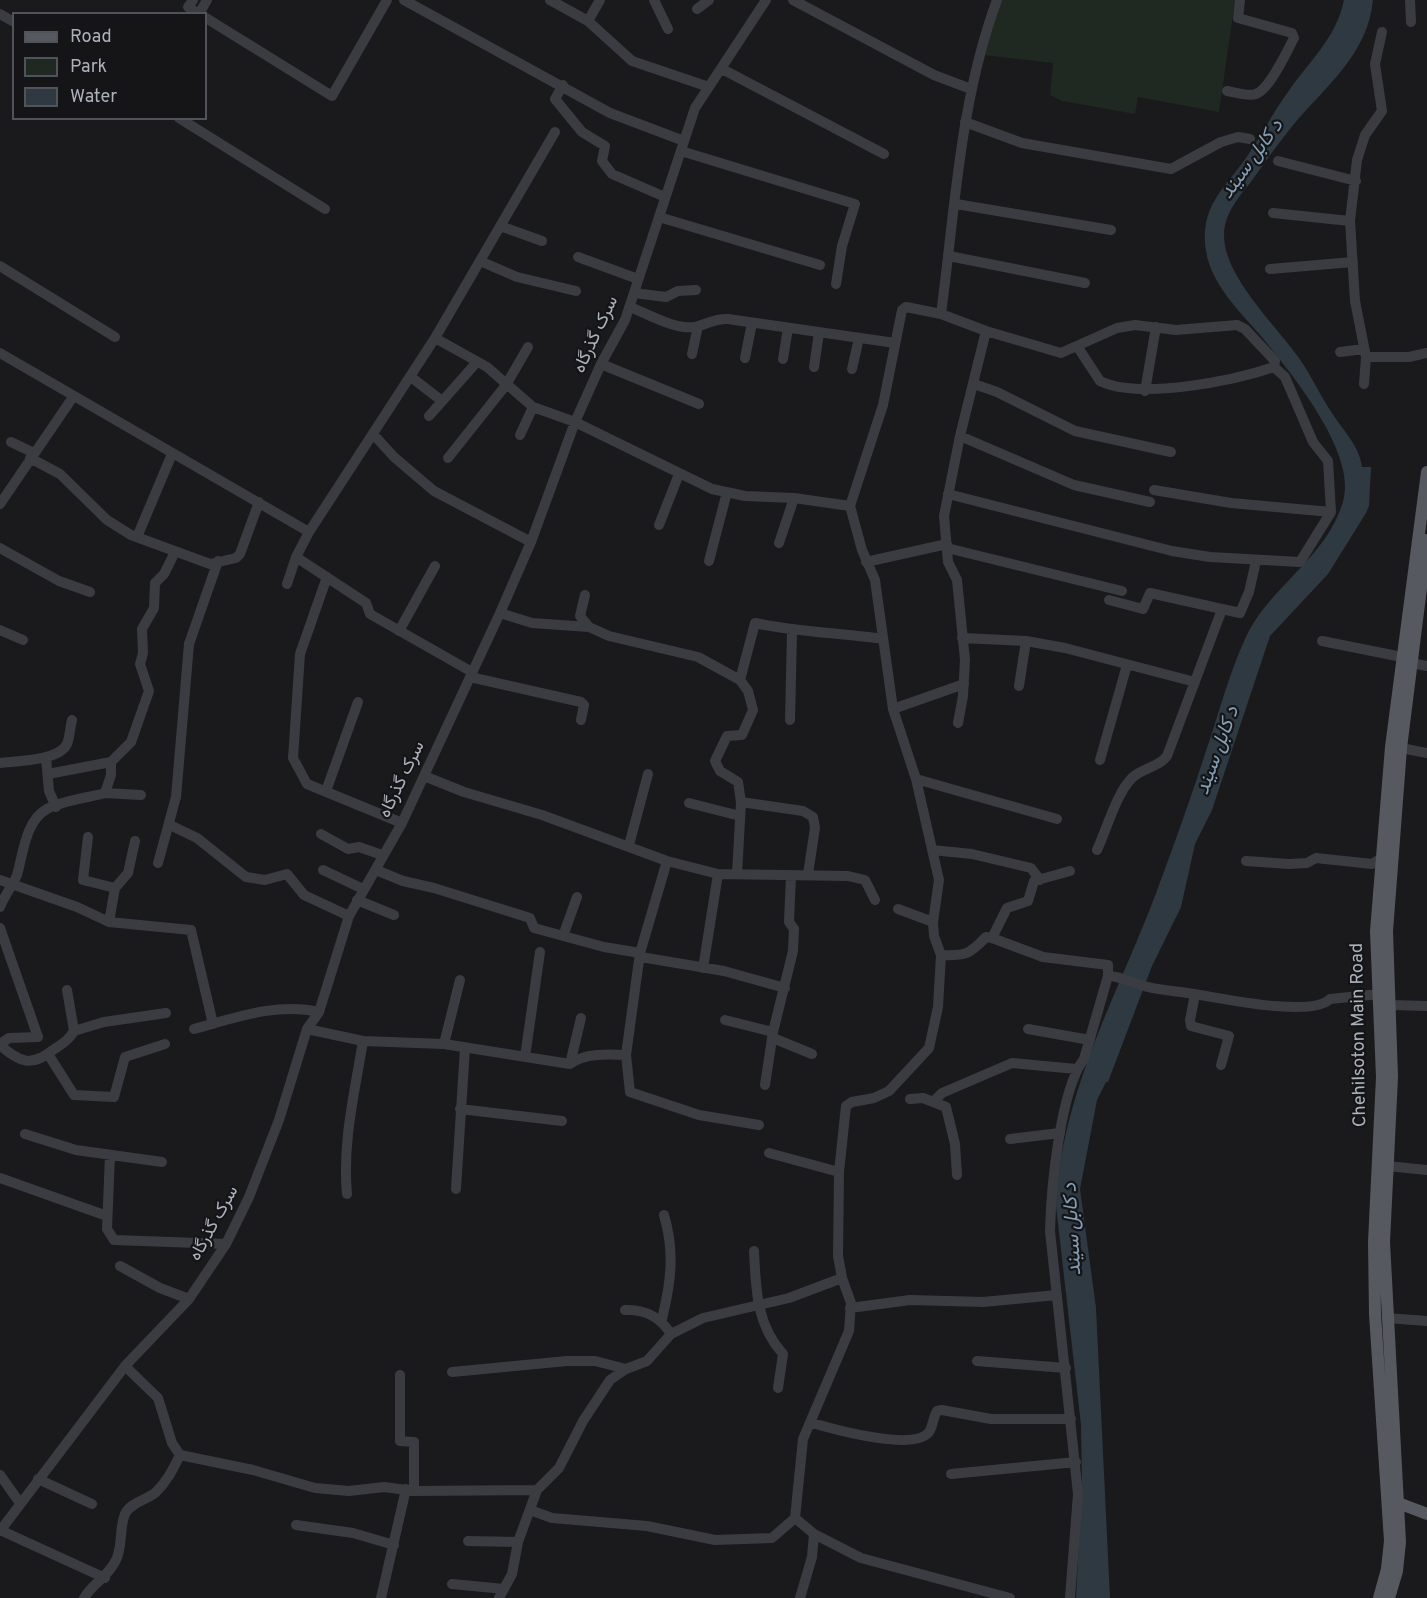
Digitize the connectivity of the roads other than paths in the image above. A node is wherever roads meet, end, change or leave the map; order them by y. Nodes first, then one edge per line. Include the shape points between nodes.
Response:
1 (387, 0) edge
2 (405, 0) edge
3 (550, 0) edge
4 (600, 0) edge
5 (654, 0) edge
6 (709, 0) edge
7 (793, 0) edge
8 (998, 0) edge
9 (1240, 0) edge
10 (1410, 0) edge
11 (763, 2) edge
12 (697, 9) dead end
13 (207, 19) edge
14 (588, 21) junction
15 (1411, 22) dead end
16 (668, 28) dead end
17 (1382, 32) dead end
18 (722, 69) junction
19 (562, 85) junction
20 (710, 87) junction
21 (971, 89) junction
22 (1227, 91) dead end
23 (182, 120) edge
24 (964, 122) junction
25 (555, 132) dead end
26 (1250, 139) dead end
27 (682, 146) junction
28 (884, 154) dead end
29 (1278, 161) dead end
30 (1356, 181) junction
31 (665, 197) junction
32 (956, 204) junction
33 (325, 208) dead end
34 (1274, 213) dead end
35 (659, 217) junction
36 (1350, 221) junction
37 (500, 226) junction
38 (1111, 230) dead end
39 (542, 241) dead end
40 (578, 256) dead end
41 (949, 256) junction
42 (480, 261) junction
43 (1353, 262) junction
44 (820, 265) dead end
45 (0, 266) edge
46 (1270, 269) dead end
47 (638, 279) junction
48 (1085, 283) dead end
49 (836, 284) dead end
50 (576, 291) dead end
51 (696, 291) dead end
52 (634, 293) junction
53 (630, 307) junction
54 (941, 314) junction
55 (752, 323) junction
56 (698, 326) junction
57 (1156, 327) junction
58 (788, 328) junction
59 (986, 331) junction
60 (819, 333) junction
61 (115, 337) dead end
62 (435, 338) junction
63 (858, 338) junction
64 (895, 344) junction
65 (1077, 346) junction
66 (528, 347) dead end
67 (1340, 352) dead end
68 (0, 353) edge
69 (1365, 353) junction
70 (1427, 353) edge
71 (692, 354) dead end
72 (745, 358) dead end
73 (783, 359) dead end
74 (476, 363) junction
75 (601, 364) junction
76 (814, 367) dead end
77 (1274, 367) junction
78 (852, 369) dead end
79 (411, 377) junction
80 (974, 384) junction
81 (1364, 384) dead end
82 (506, 385) junction
83 (1145, 391) junction
84 (73, 397) junction
85 (442, 401) junction
86 (699, 404) dead end
87 (534, 407) junction
88 (429, 416) dead end
89 (575, 422) junction
90 (374, 435) junction
91 (520, 435) dead end
92 (960, 436) junction
93 (11, 442) dead end
94 (1171, 452) dead end
95 (172, 454) junction
96 (32, 456) junction
97 (448, 458) dead end
98 (1427, 472) edge
99 (679, 474) junction
100 (1154, 490) dead end
101 (727, 492) junction
102 (948, 494) junction
103 (794, 498) junction
104 (259, 502) junction
105 (1150, 502) dead end
106 (0, 504) edge
107 (850, 506) junction
108 (1331, 512) junction
109 (659, 525) dead end
110 (309, 532) junction
111 (137, 537) junction
112 (1427, 540) edge
113 (531, 542) junction
114 (779, 543) dead end
115 (947, 546) junction
116 (0, 548) edge
117 (175, 552) junction
118 (296, 557) junction
119 (219, 561) junction
120 (709, 561) dead end
121 (1256, 561) junction
122 (866, 562) junction
123 (435, 566) dead end
124 (327, 577) junction
125 (287, 584) dead end
126 (1122, 591) dead end
127 (90, 592) dead end
128 (585, 595) dead end
129 (1109, 600) dead end
130 (1221, 612) dead end
131 (500, 613) junction
132 (589, 627) junction
133 (0, 630) edge
134 (399, 631) junction
135 (792, 631) junction
136 (962, 638) junction
137 (883, 639) junction
138 (23, 640) dead end
139 (1026, 641) junction
140 (1322, 641) dead end
141 (1407, 660) junction
142 (1126, 664) junction
143 (1427, 666) edge
144 (471, 674) junction
145 (740, 680) junction
146 (1195, 682) junction
147 (964, 684) junction
148 (1019, 686) dead end
149 (358, 702) dead end
150 (892, 709) junction
151 (72, 720) dead end
152 (581, 720) dead end
153 (790, 720) dead end
154 (958, 723) dead end
155 (1401, 748) junction
156 (1427, 753) edge
157 (46, 758) junction
158 (1100, 759) dead end
159 (111, 762) junction
160 (0, 763) edge
161 (48, 774) junction
162 (648, 774) dead end
163 (424, 776) junction
164 (916, 779) junction
165 (326, 791) junction
166 (105, 793) junction
167 (141, 795) dead end
168 (741, 802) junction
169 (689, 803) dead end
170 (56, 807) junction
171 (740, 816) junction
172 (1058, 819) dead end
173 (402, 823) junction
174 (170, 825) junction
175 (321, 834) dead end
176 (88, 837) dead end
177 (135, 841) dead end
178 (629, 845) junction
179 (932, 849) junction
180 (1098, 850) dead end
181 (382, 855) junction
182 (1380, 859) junction
183 (667, 861) junction
184 (1246, 861) dead end
185 (158, 863) dead end
186 (323, 870) dead end
187 (376, 870) junction
188 (1070, 871) dead end
189 (718, 874) junction
190 (737, 874) junction
191 (808, 874) junction
192 (791, 875) junction
193 (1040, 880) junction
194 (5, 882) edge
195 (115, 888) junction
196 (363, 888) junction
197 (577, 897) dead end
198 (357, 900) junction
199 (875, 900) dead end
200 (0, 907) edge
201 (898, 909) dead end
202 (394, 915) dead end
203 (350, 916) junction
204 (109, 922) junction
205 (933, 922) junction
206 (0, 928) edge
207 (563, 936) junction
208 (992, 938) junction
209 (540, 952) dead end
210 (641, 955) junction
211 (941, 955) junction
212 (703, 968) junction
213 (1112, 976) junction
214 (460, 981) dead end
215 (785, 988) junction
216 (67, 990) dead end
217 (1195, 994) junction
218 (1380, 994) junction
219 (1390, 1005) junction
220 (1427, 1006) edge
221 (319, 1012) junction
222 (166, 1013) dead end
223 (581, 1018) dead end
224 (725, 1020) dead end
225 (213, 1024) junction
226 (194, 1029) dead end
227 (307, 1029) junction
228 (1028, 1029) dead end
229 (74, 1031) junction
230 (773, 1035) junction
231 (1090, 1040) junction
232 (363, 1041) junction
233 (165, 1044) dead end
234 (444, 1044) junction
235 (0, 1045) edge
236 (465, 1048) junction
237 (48, 1054) junction
238 (812, 1054) dead end
239 (626, 1055) junction
240 (525, 1057) junction
241 (570, 1064) junction
242 (1221, 1065) dead end
243 (1076, 1069) junction
244 (765, 1085) dead end
245 (910, 1099) dead end
246 (934, 1101) junction
247 (460, 1109) junction
248 (562, 1121) dead end
249 (759, 1125) dead end
250 (1060, 1133) junction
251 (25, 1134) dead end
252 (1010, 1139) dead end
253 (769, 1153) dead end
254 (110, 1155) junction
255 (162, 1162) dead end
256 (1387, 1166) junction
257 (1427, 1170) edge
258 (839, 1172) junction
259 (957, 1175) dead end
260 (0, 1178) edge
261 (456, 1189) dead end
262 (347, 1194) dead end
263 (664, 1215) dead end
264 (107, 1216) junction
265 (226, 1244) junction
266 (754, 1251) dead end
267 (120, 1266) dead end
268 (842, 1278) junction
269 (1057, 1295) junction
270 (189, 1299) junction
271 (758, 1305) junction
272 (850, 1308) junction
273 (625, 1311) dead end
274 (1387, 1318) junction
275 (662, 1319) junction
276 (1427, 1321) edge
277 (671, 1334) junction
278 (977, 1361) dead end
279 (125, 1366) junction
280 (1066, 1368) junction
281 (626, 1369) junction
282 (452, 1372) dead end
283 (400, 1375) dead end
284 (778, 1388) dead end
285 (1071, 1419) junction
286 (812, 1423) junction
287 (180, 1455) junction
288 (1076, 1462) junction
289 (951, 1474) dead end
290 (0, 1475) edge
291 (38, 1479) junction
292 (410, 1490) junction
293 (537, 1491) junction
294 (1394, 1502) junction
295 (20, 1503) junction
296 (92, 1504) dead end
297 (530, 1510) junction
298 (1427, 1514) edge
299 (795, 1518) junction
300 (296, 1525) dead end
301 (0, 1530) edge
302 (814, 1534) junction
303 (468, 1541) dead end
304 (518, 1542) junction
305 (394, 1545) junction
306 (105, 1578) junction
307 (452, 1584) dead end
308 (501, 1594) edge
309 (84, 1598) edge
310 (381, 1598) edge
311 (800, 1598) edge
312 (1010, 1598) edge
313 (1070, 1598) edge
314 (1379, 1598) edge
315 (1389, 1598) edge

1 - 13 street via 332,96
2 - 19 street
3 - 14 street
4 - 14 street
5 - 16 street
6 - 12 street
7 - 21 street via 934,75
8 - 21 street
9 - 22 street via 1239,18 1292,33 1294,38 1275,74 1259,92
10 - 15 street
11 - 18 street, سرک گذرگاه
14 - 20 street via 632,61
17 - 30 street via 1375,64 1382,111 1365,135 1357,159
18 - 20 street, سرک گذرگاه
18 - 28 street
19 - 27 street via 610,113
19 - 31 street via 555,99 582,132 605,146 602,161 609,171
20 - 27 street, سرک گذرگاه via 695,108
21 - 24 street
23 - 33 street
24 - 26 street via 1023,143 1171,169 1221,142 1238,137
24 - 32 street
25 - 37 street
27 - 31 street, سرک گذرگاه
27 - 49 street via 855,204
29 - 30 street
30 - 36 street
31 - 35 street, سرک گذرگاه
32 - 38 street
32 - 41 street
34 - 36 street
35 - 44 street
35 - 47 street, سرک گذرگاه
36 - 43 street
37 - 39 street
37 - 42 street
40 - 47 street
41 - 48 street
41 - 54 street
42 - 50 street via 517,277
42 - 62 street
43 - 46 street
43 - 69 street
45 - 61 street
47 - 52 street, سرک گذرگاه
51 - 52 street via 678,291 666,297
52 - 53 street, سرک گذرگاه
53 - 56 street via 682,326
53 - 75 street, سرک گذرگاه
54 - 59 street
54 - 64 street via 906,307
55 - 56 street via 716,318
55 - 58 street
55 - 72 street
56 - 71 street
57 - 65 street via 1117,328
57 - 77 street via 1176,330 1237,325 1245,328 1275,361
57 - 83 street
58 - 60 street
58 - 73 street
59 - 65 street via 1061,353
59 - 80 street
60 - 63 street
60 - 76 street
62 - 74 street
62 - 79 street
63 - 64 street
63 - 78 street
64 - 107 street via 883,405
65 - 83 street via 1100,381
66 - 82 street
67 - 69 street
68 - 84 street
69 - 70 street via 1408,357
69 - 81 street
74 - 82 street via 487,367
74 - 85 street
75 - 86 street
75 - 89 street, سرک گذرگاه
77 - 83 street via 1247,376
77 - 108 street via 1285,377 1313,442 1328,461
79 - 85 street
79 - 90 street
80 - 92 street
80 - 94 street via 1075,431
82 - 87 street
82 - 97 street
84 - 95 street
84 - 96 street
85 - 88 street
87 - 89 street
87 - 91 street
89 - 99 street
89 - 113 street, سرک گذرگاه
90 - 110 street
90 - 113 street via 434,491
92 - 102 street
92 - 105 street via 1074,485
93 - 96 street
95 - 104 street
95 - 111 street
96 - 106 street
96 - 111 street via 60,474 106,520
98 - 141 main road, Chehilsoton Main Road
99 - 101 street
99 - 109 street
100 - 108 street via 1231,503
101 - 103 street
101 - 120 street
102 - 115 street via 944,516
102 - 121 street via 1130,543
103 - 107 street
103 - 114 street
104 - 110 street
104 - 119 street via 240,554
107 - 122 street
108 - 121 street via 1300,562
110 - 118 street
111 - 117 street
112 - 141 main road, Chehilsoton Main Road
113 - 131 street, سرک گذرگاه
115 - 122 street
115 - 126 street
115 - 136 street via 948,562 957,580
116 - 127 street via 59,581
117 - 119 street via 210,564
117 - 159 street via 155,583 154,608 142,627 140,668 149,691 131,742
118 - 124 street
118 - 125 street
119 - 174 street via 189,644 177,797
121 - 129 street via 1240,614 1150,593 1143,609
122 - 137 street via 875,579
123 - 134 street
124 - 134 street via 366,603 370,614
124 - 165 street via 300,654 293,758 307,784
128 - 132 street via 580,616
130 - 146 street
131 - 132 street via 531,623
131 - 144 street, سرک گذرگاه
132 - 145 street via 609,636 698,657
133 - 138 street
134 - 144 street
135 - 137 street
135 - 145 street via 755,623
135 - 153 street
136 - 139 street
136 - 147 street
137 - 150 street
139 - 142 street
139 - 148 street
140 - 141 street
141 - 143 street
141 - 155 main road, Chehilsoton Main Road
141 - 182 main road, Chehilsoton Main Road
142 - 146 street
142 - 158 street
144 - 152 street via 581,702
144 - 163 street, سرک گذرگاه
145 - 168 street via 753,710 742,735 727,736 715,761 720,771 738,782
146 - 180 street via 1167,756 1132,778
147 - 150 street
147 - 154 street
149 - 165 street
150 - 164 street
151 - 157 street via 66,745
155 - 156 street
155 - 219 main road, Chehilsoton Main Road via 1387,931
157 - 160 street
157 - 161 street
159 - 161 street
159 - 166 street
161 - 170 street via 49,791
162 - 178 street
163 - 173 street, سرک گذرگاه
163 - 178 street
164 - 172 street
164 - 179 street
165 - 173 street
166 - 167 street
166 - 170 street
168 - 171 street
168 - 191 street via 803,811 813,817
169 - 171 street
170 - 194 street via 46,809 25,836 16,878
171 - 190 street
173 - 181 street, سرک گذرگاه
174 - 185 street
174 - 203 street via 197,838 246,877 266,880 287,874 304,895
175 - 181 street via 348,849 359,847
176 - 195 street via 83,880
177 - 195 street via 128,873
178 - 183 street
179 - 193 street via 1030,868
179 - 205 street via 939,880
181 - 187 street, سرک گذرگاه
182 - 184 street via 1372,864 1316,858 1289,864
182 - 218 main road, Chehilsoton Main Road via 1376,931
183 - 189 street
183 - 210 street
186 - 196 street
187 - 196 street, سرک گذرگاه
187 - 207 street via 403,882 530,918 534,928
188 - 193 street
189 - 190 street
189 - 212 street
190 - 192 street
191 - 192 street
191 - 199 street via 865,880
192 - 215 street via 789,922 794,929
193 - 208 street via 1034,881 1028,901 1007,908
194 - 200 street
194 - 204 street
195 - 204 street
196 - 198 street, سرک گذرگاه
197 - 207 street
198 - 202 street
198 - 203 street, سرک گذرگاه
201 - 205 street
203 - 221 street, سرک گذرگاه
204 - 225 street via 191,930
205 - 211 street
206 - 235 street via 38,1037 9,1038
207 - 210 street
208 - 211 street via 986,937 962,956
208 - 213 street via 1043,957 1107,964
209 - 240 street
210 - 212 street
210 - 239 street
211 - 258 street via 938,1007 929,1048 889,1091 848,1104
212 - 215 street
213 - 217 street via 1148,987
213 - 231 street
214 - 234 street
215 - 230 street
216 - 229 street
217 - 218 street via 1259,1006 1310,1006 1326,1004 1330,999
217 - 242 street via 1191,1026 1229,1036
218 - 294 main road, Chehilsoton Main Road via 1382,1077 1375,1314
219 - 220 street
219 - 256 main road, Chehilsoton Main Road via 1392,1077
221 - 225 street via 297,1007
221 - 227 street, سرک گذرگاه
222 - 229 street via 104,1022
223 - 241 street
224 - 230 street
225 - 226 street
227 - 232 street
227 - 265 street, سرک گذرگاه via 279,1120
228 - 231 street
229 - 237 street
230 - 238 street
230 - 244 street
231 - 243 street
232 - 234 street
232 - 262 street via 347,1143
233 - 237 street via 125,1057 114,1097 74,1095
234 - 236 street
235 - 237 street via 27,1061 34,1062
236 - 240 street
236 - 247 street
239 - 241 street via 602,1055
239 - 249 street via 630,1092 699,1115
240 - 241 street
243 - 246 street via 1012,1063 942,1093
243 - 250 street
245 - 246 street
246 - 259 street via 945,1107 948,1114
247 - 248 street
247 - 261 street
250 - 252 street
250 - 269 street via 1050,1231
251 - 254 street
253 - 258 street
254 - 255 street
254 - 264 street
256 - 257 street
256 - 274 main road, Chehilsoton Main Road
258 - 268 street via 838,1256
260 - 264 street
263 - 275 street via 672,1254
264 - 265 street via 107,1229 114,1240
265 - 270 street, سرک گذرگاه
266 - 271 street
267 - 270 street
268 - 271 street
268 - 272 street
269 - 272 street via 983,1302 910,1300
269 - 280 street
270 - 279 street, سرک گذرگاه
271 - 277 street via 703,1318
271 - 284 street via 765,1328 783,1354
272 - 286 street via 849,1332
273 - 275 street
274 - 276 street
274 - 294 main road, Chehilsoton Main Road
275 - 277 street
277 - 281 street via 647,1361
278 - 280 street
279 - 287 street via 158,1398 172,1443
279 - 291 street, سرک گذرگاه
280 - 285 street
281 - 282 street via 595,1361 567,1361
281 - 293 street via 610,1380 559,1468
283 - 292 street via 400,1441 414,1442
285 - 286 street via 991,1419 942,1410 937,1411 930,1432 910,1440 853,1435
285 - 288 street
286 - 299 street via 803,1439
287 - 292 street via 315,1488
287 - 306 street via 168,1480 125,1513 117,1558
288 - 289 street
288 - 313 street via 1078,1494
290 - 295 street
291 - 295 street, سرک گذرگاه
291 - 296 street
292 - 293 street
292 - 305 street
293 - 297 street
294 - 298 main road
294 - 314 main road, Chehilsoton Main Road via 1387,1569
294 - 315 main road, Chehilsoton Main Road via 1400,1542
295 - 301 street, سرک گذرگاه
297 - 299 street via 552,1518 647,1526 715,1540 772,1538
297 - 304 street
299 - 302 street
300 - 305 street via 353,1533
301 - 306 street
302 - 311 street
302 - 312 street via 861,1558
303 - 304 street
304 - 308 street via 512,1574
305 - 310 street
306 - 309 street via 91,1587
307 - 308 street

